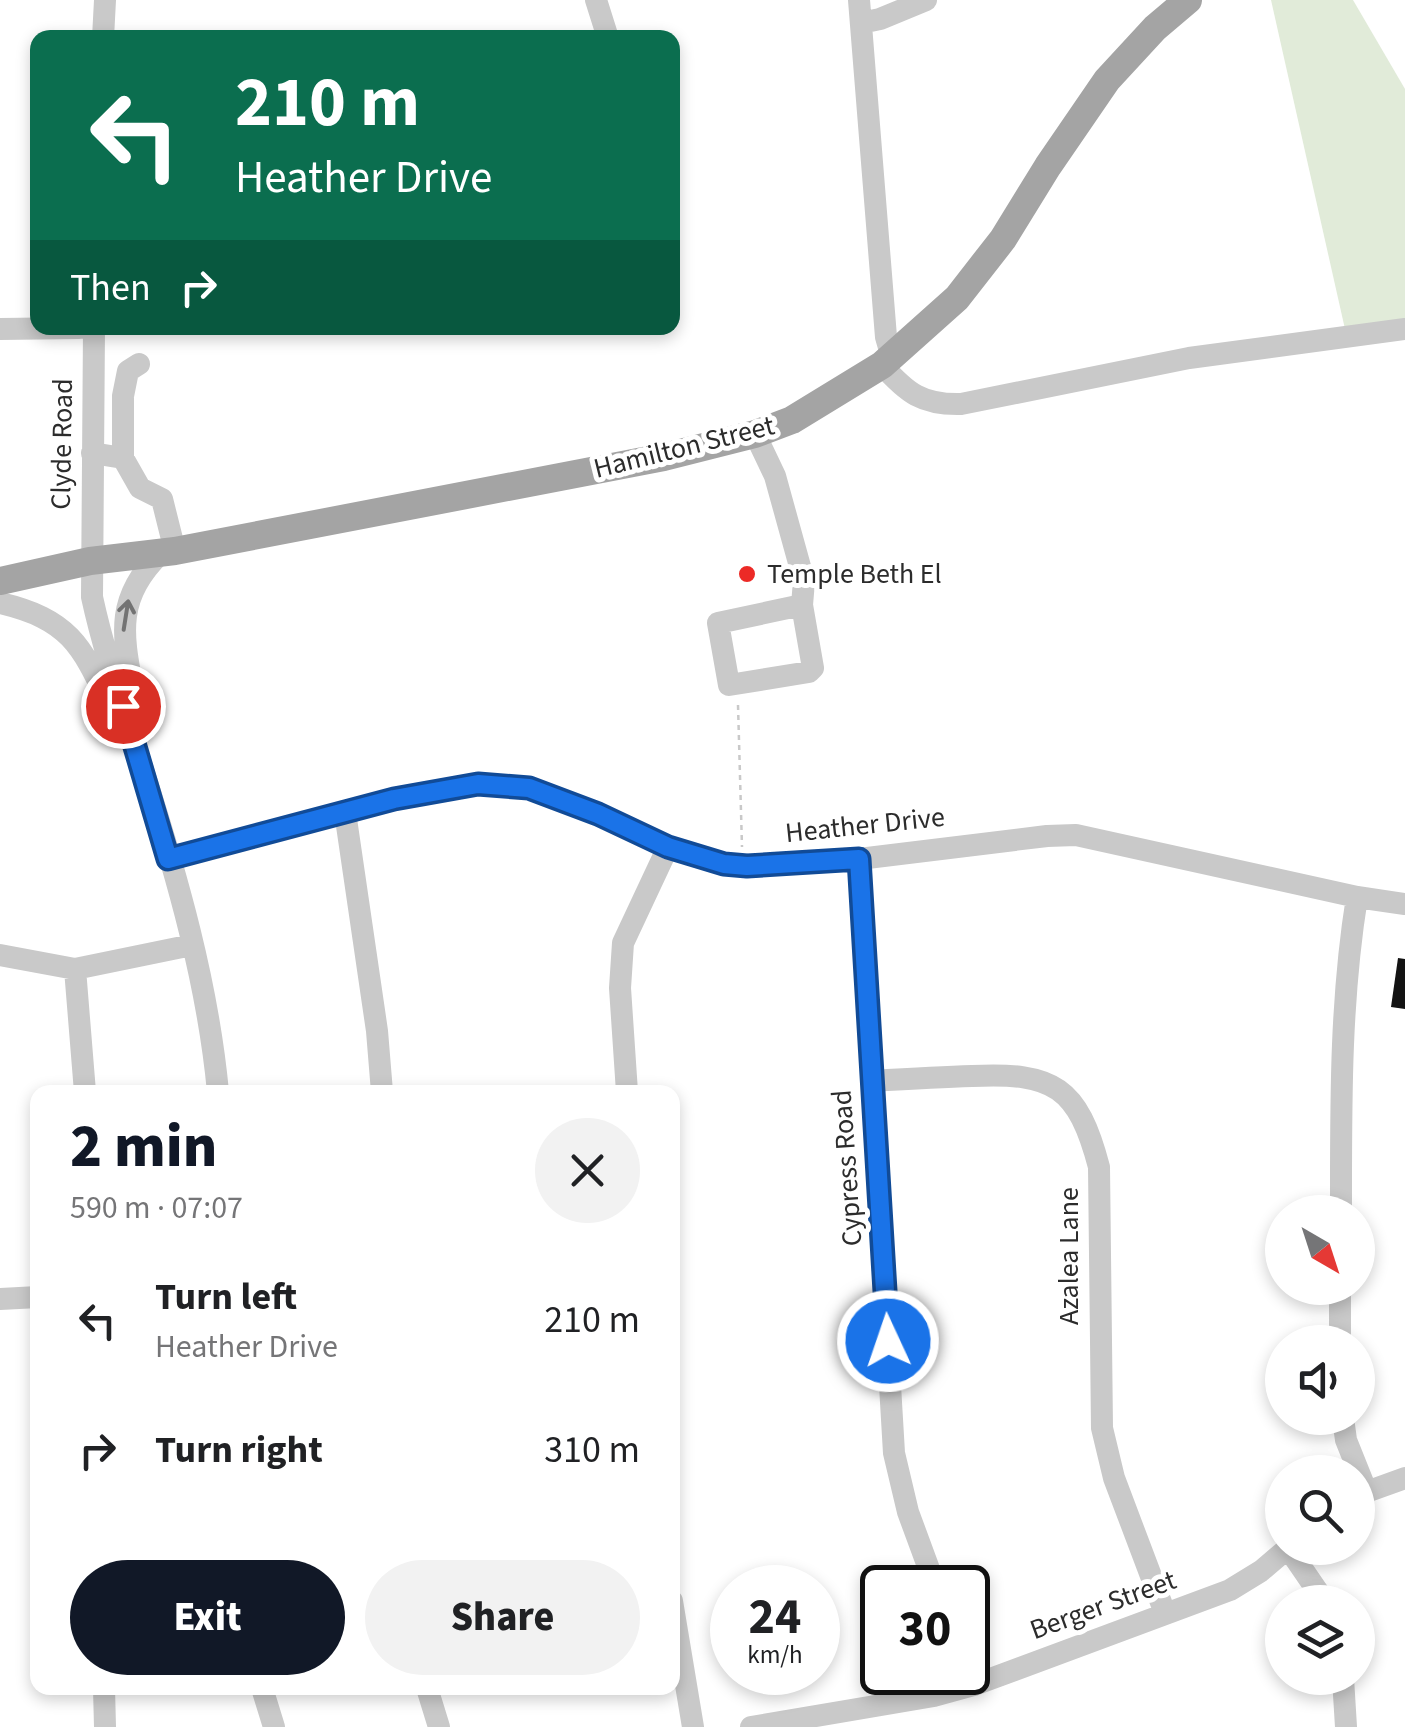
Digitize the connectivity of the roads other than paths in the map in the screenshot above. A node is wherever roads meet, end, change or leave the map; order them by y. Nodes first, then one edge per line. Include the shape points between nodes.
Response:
1 (105, 0) edge
2 (596, 0) edge
3 (926, 0) edge
4 (1188, 0) edge
5 (860, 11) edge
6 (104, 30) edge
7 (605, 30) edge
8 (0, 329) edge
9 (30, 329) edge
10 (1405, 329) edge
11 (94, 335) edge
12 (887, 361) junction
13 (139, 364) dead end
14 (755, 434) junction
15 (92, 453) junction
16 (123, 458) junction
17 (167, 553) junction
18 (90, 562) junction
19 (0, 581) edge
20 (0, 604) edge
21 (802, 605) junction
22 (146, 780) junction
23 (345, 812) junction
24 (668, 847) junction
25 (168, 859) junction
26 (859, 859) junction
27 (1357, 897) junction
28 (1405, 904) edge
29 (192, 944) junction
30 (0, 956) edge
31 (75, 969) junction
32 (871, 1080) junction
33 (84, 1085) edge
34 (217, 1085) edge
35 (381, 1085) edge
36 (627, 1085) edge
37 (1341, 1195) edge
38 (30, 1297) edge
39 (0, 1300) edge
40 (1405, 1478) edge
41 (1375, 1488) edge
42 (928, 1565) edge
43 (1267, 1565) edge
44 (1166, 1613) junction
45 (680, 1646) edge
46 (990, 1670) edge
47 (104, 1695) edge
48 (264, 1695) edge
49 (428, 1695) edge
50 (936, 1695) edge
51 (1344, 1695) edge
52 (105, 1727) edge
53 (274, 1727) edge
54 (439, 1727) edge
55 (694, 1727) edge
56 (751, 1727) edge
57 (1346, 1727) edge

1 - 6 street
2 - 7 street
3 - 5 street via 880,19
4 - 12 main road, Hamilton Street via 1107,80 980,271
5 - 12 street
8 - 9 street
10 - 12 street via 1189,358 961,404 927,402 902,387
11 - 15 street, Clyde Road
12 - 14 main road, Hamilton Street via 792,420
13 - 16 street via 128,372 122,396
14 - 17 main road, Hamilton Street
14 - 21 street via 776,476 800,563
15 - 16 street
15 - 18 street, Clyde Road
16 - 17 street via 140,488 162,499
17 - 18 main road, Hamilton Street
22 -> 17 street via 123,620 136,582
18 - 19 main road, Hamilton Street
18 - 22 street, Clyde Road via 100,632
20 - 22 street via 50,619 73,640
21 - 21 street via 813,668 728,685 718,623
22 - 25 street
23 - 24 street, Heather Drive via 478,784 507,785 598,814
23 - 25 street, Heather Drive
23 - 35 street
24 - 26 street, Heather Drive via 747,866
24 - 36 street via 622,943
25 - 29 street
26 - 27 street, Heather Drive via 1076,835
26 - 32 street, Cypress Road
27 - 28 street, Heather Drive
27 - 37 street via 1342,1035
29 - 31 street
29 - 34 street
30 - 31 street
31 - 33 street
32 - 42 street, Cypress Road via 894,1453
32 - 44 street, Azalea Lane via 1031,1077 1069,1099 1088,1126 1099,1167 1102,1428 1114,1478
38 - 39 street
40 - 41 street
43 - 44 street, Berger Street via 1244,1583
44 - 46 street, Berger Street
45 - 55 street
47 - 52 street
48 - 53 street
49 - 54 street
50 - 56 street, Berger Street
51 - 57 street

